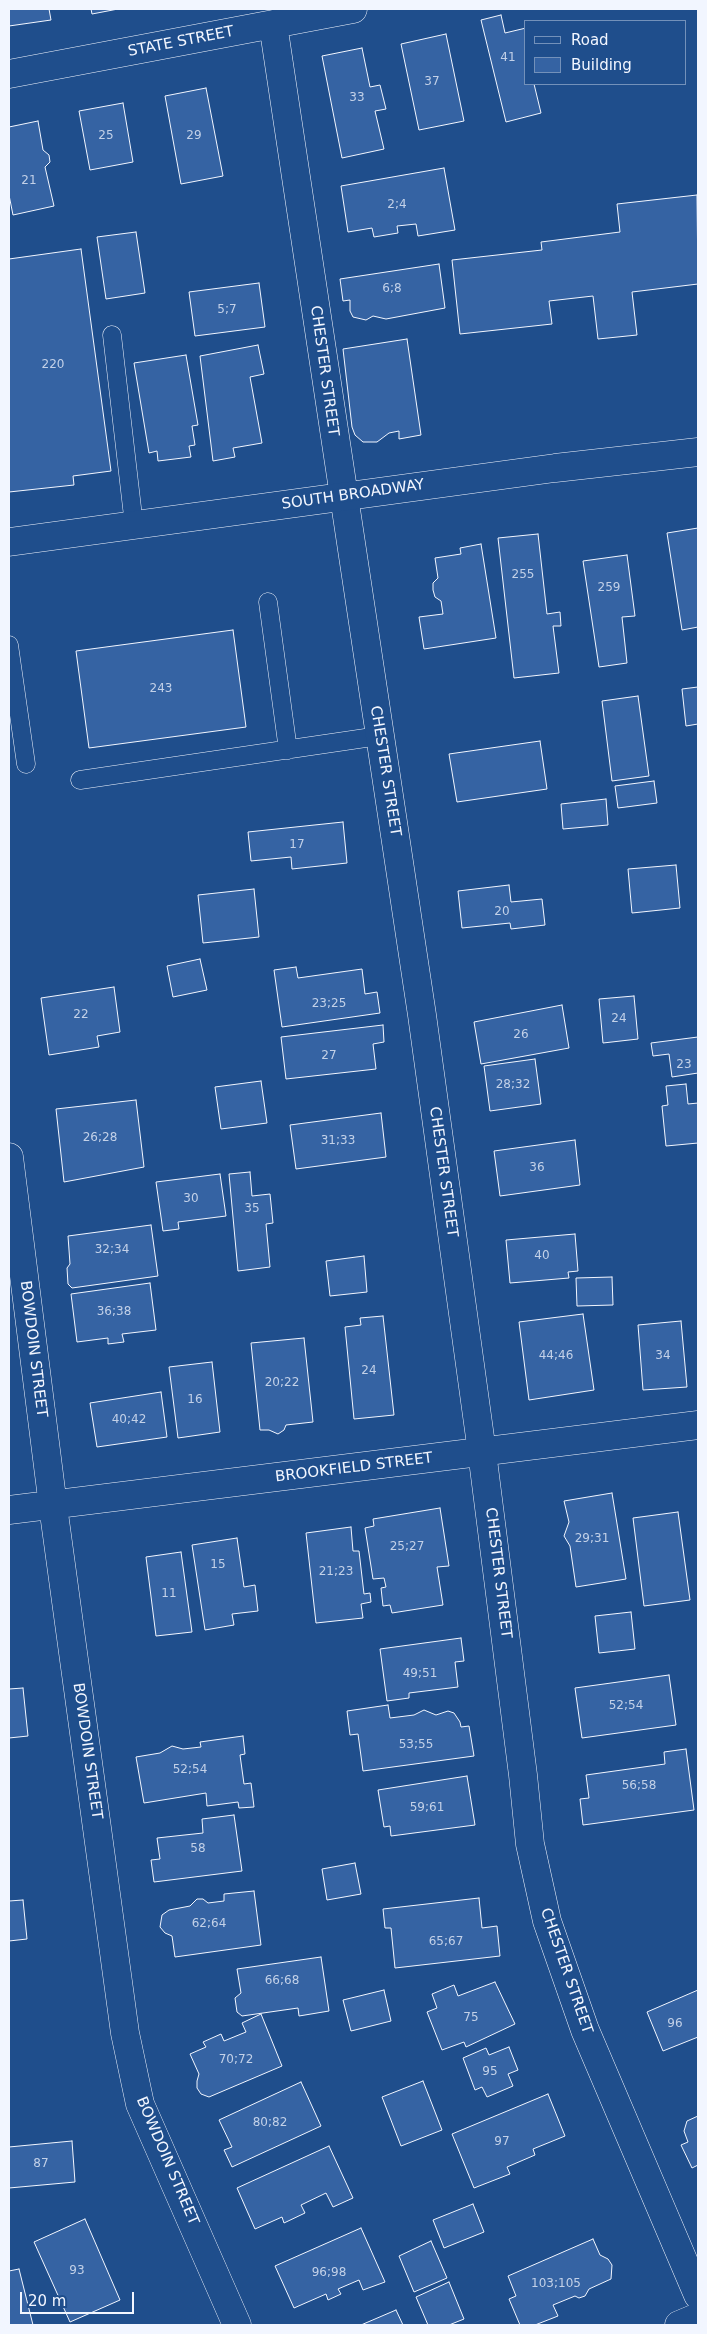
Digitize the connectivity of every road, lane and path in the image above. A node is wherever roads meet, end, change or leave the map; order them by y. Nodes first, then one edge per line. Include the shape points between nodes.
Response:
1 (353, 9) edge
2 (273, 24) junction
3 (9, 74) edge
4 (112, 335) dead end
5 (698, 452) edge
6 (344, 497) junction
7 (134, 525) junction
8 (9, 542) edge
9 (268, 602) dead end
10 (9, 645) edge
11 (12, 686) edge
12 (379, 736) junction
13 (288, 750) junction
14 (26, 764) dead end
15 (80, 780) dead end
16 (9, 1157) edge
17 (698, 1425) edge
18 (482, 1452) junction
19 (53, 1506) junction
20 (9, 1510) edge
21 (698, 2295) edge
22 (698, 2317) edge
23 (237, 2325) edge
24 (679, 2325) edge

1 - 2 street, STATE STREET
2 - 3 street, STATE STREET
2 - 6 street, CHESTER STREET
4 - 7 lane
5 - 6 street, SOUTH BROADWAY
6 - 7 street, SOUTH BROADWAY
6 - 12 street, CHESTER STREET
7 - 8 street, SOUTH BROADWAY
9 - 13 lane
10 - 11 lane
11 - 14 lane
12 - 13 lane
12 - 18 street, CHESTER STREET via 422,1016
13 - 15 lane
16 - 19 street, BOWDOIN STREET
17 - 18 street, BROOKFIELD STREET
18 - 19 street, BROOKFIELD STREET
18 - 21 street, CHESTER STREET via 530,1844 547,1921 585,2030
19 - 20 street, BROOKFIELD STREET
19 - 23 street, BOWDOIN STREET via 125,2033 140,2104
22 - 24 street

